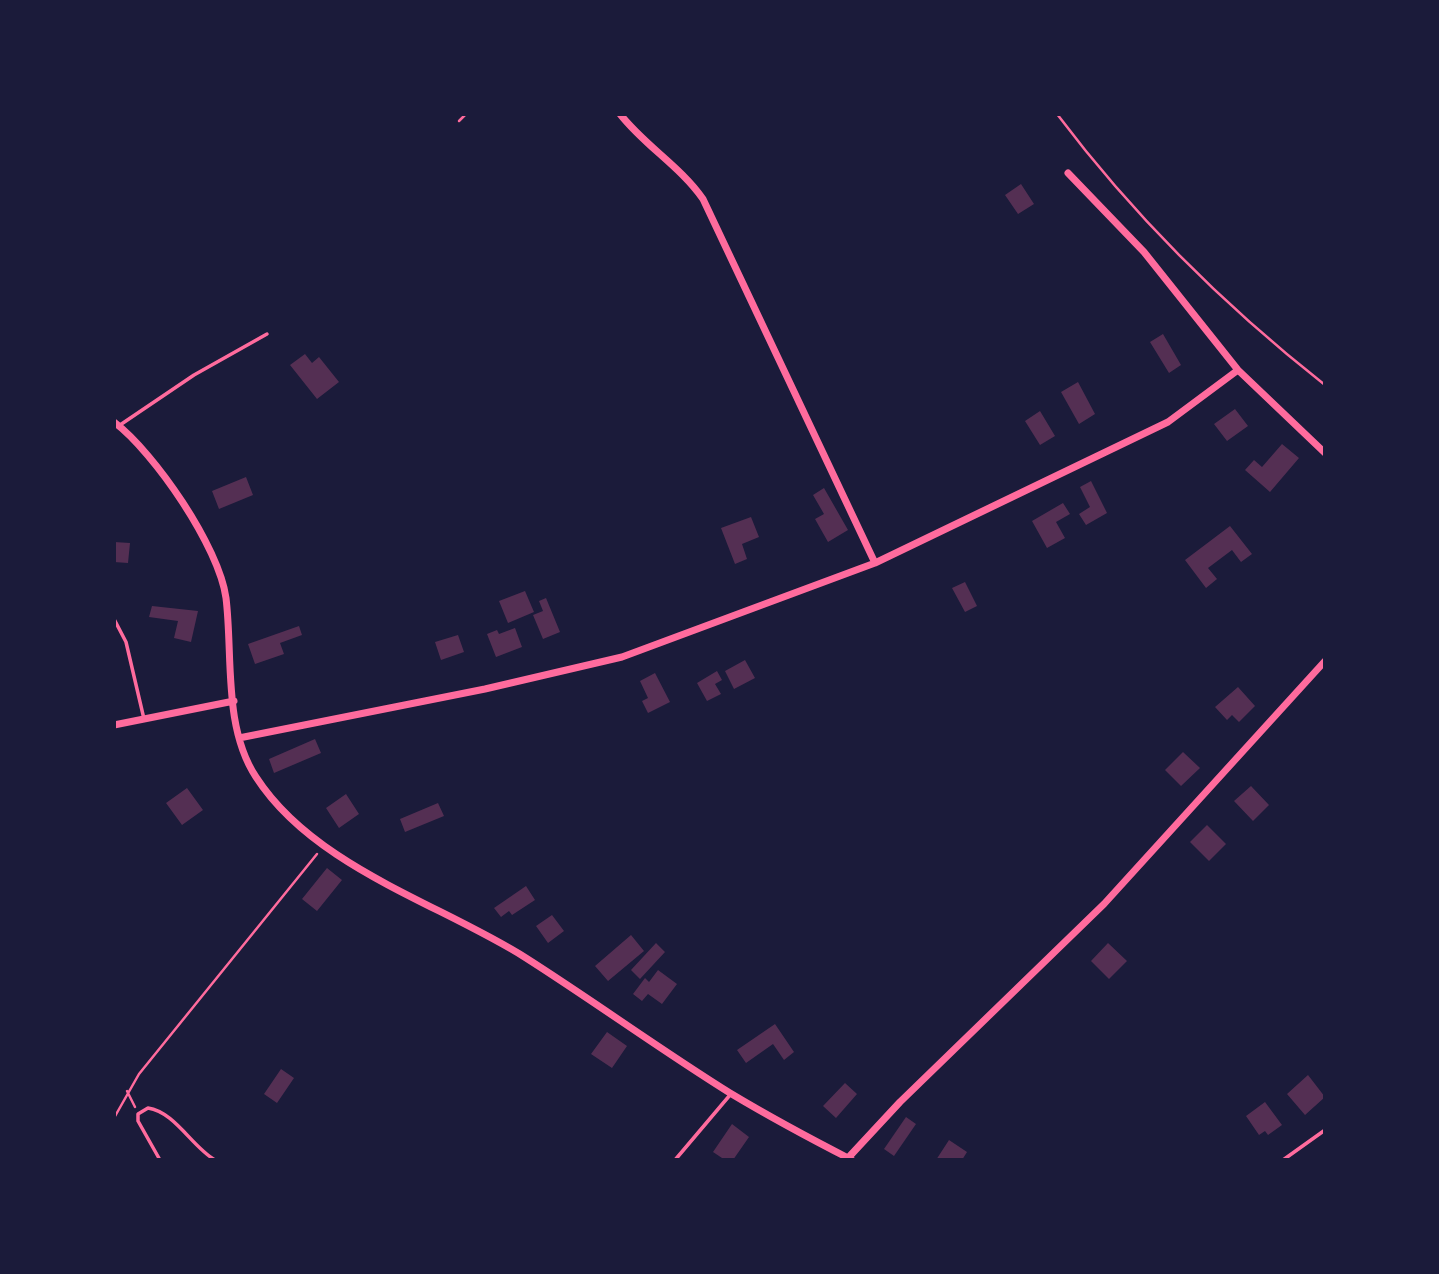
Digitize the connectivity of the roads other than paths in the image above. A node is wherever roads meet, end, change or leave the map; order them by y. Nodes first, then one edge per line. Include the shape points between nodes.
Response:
1 (620, 114) edge
2 (1068, 173) dead end
3 (267, 334) dead end
4 (1238, 370) junction
5 (116, 424) edge
6 (1325, 453) edge
7 (875, 563) junction
8 (114, 618) edge
9 (1325, 661) edge
10 (234, 701) junction
11 (144, 719) junction
12 (114, 725) edge
13 (239, 738) junction
14 (731, 1093) junction
15 (1325, 1130) edge
16 (850, 1159) edge
17 (160, 1160) edge
18 (215, 1160) edge
19 (675, 1160) edge
20 (1283, 1160) edge

1 - 7 street via 642,142 683,172 703,199
2 - 4 street via 1144,252
3 - 5 lane
4 - 6 street
4 - 7 street via 1168,422
5 - 10 street via 177,497 216,562 226,598
7 - 13 street via 622,657 485,690
8 - 11 lane via 126,642
9 - 16 street via 1121,886 900,1102
10 - 11 street
10 - 13 street
11 - 12 street
13 - 14 street via 265,791 324,846 524,957
14 - 16 street
14 - 19 lane
15 - 20 lane
17 - 18 lane via 140,1130 138,1114 149,1108 163,1112

